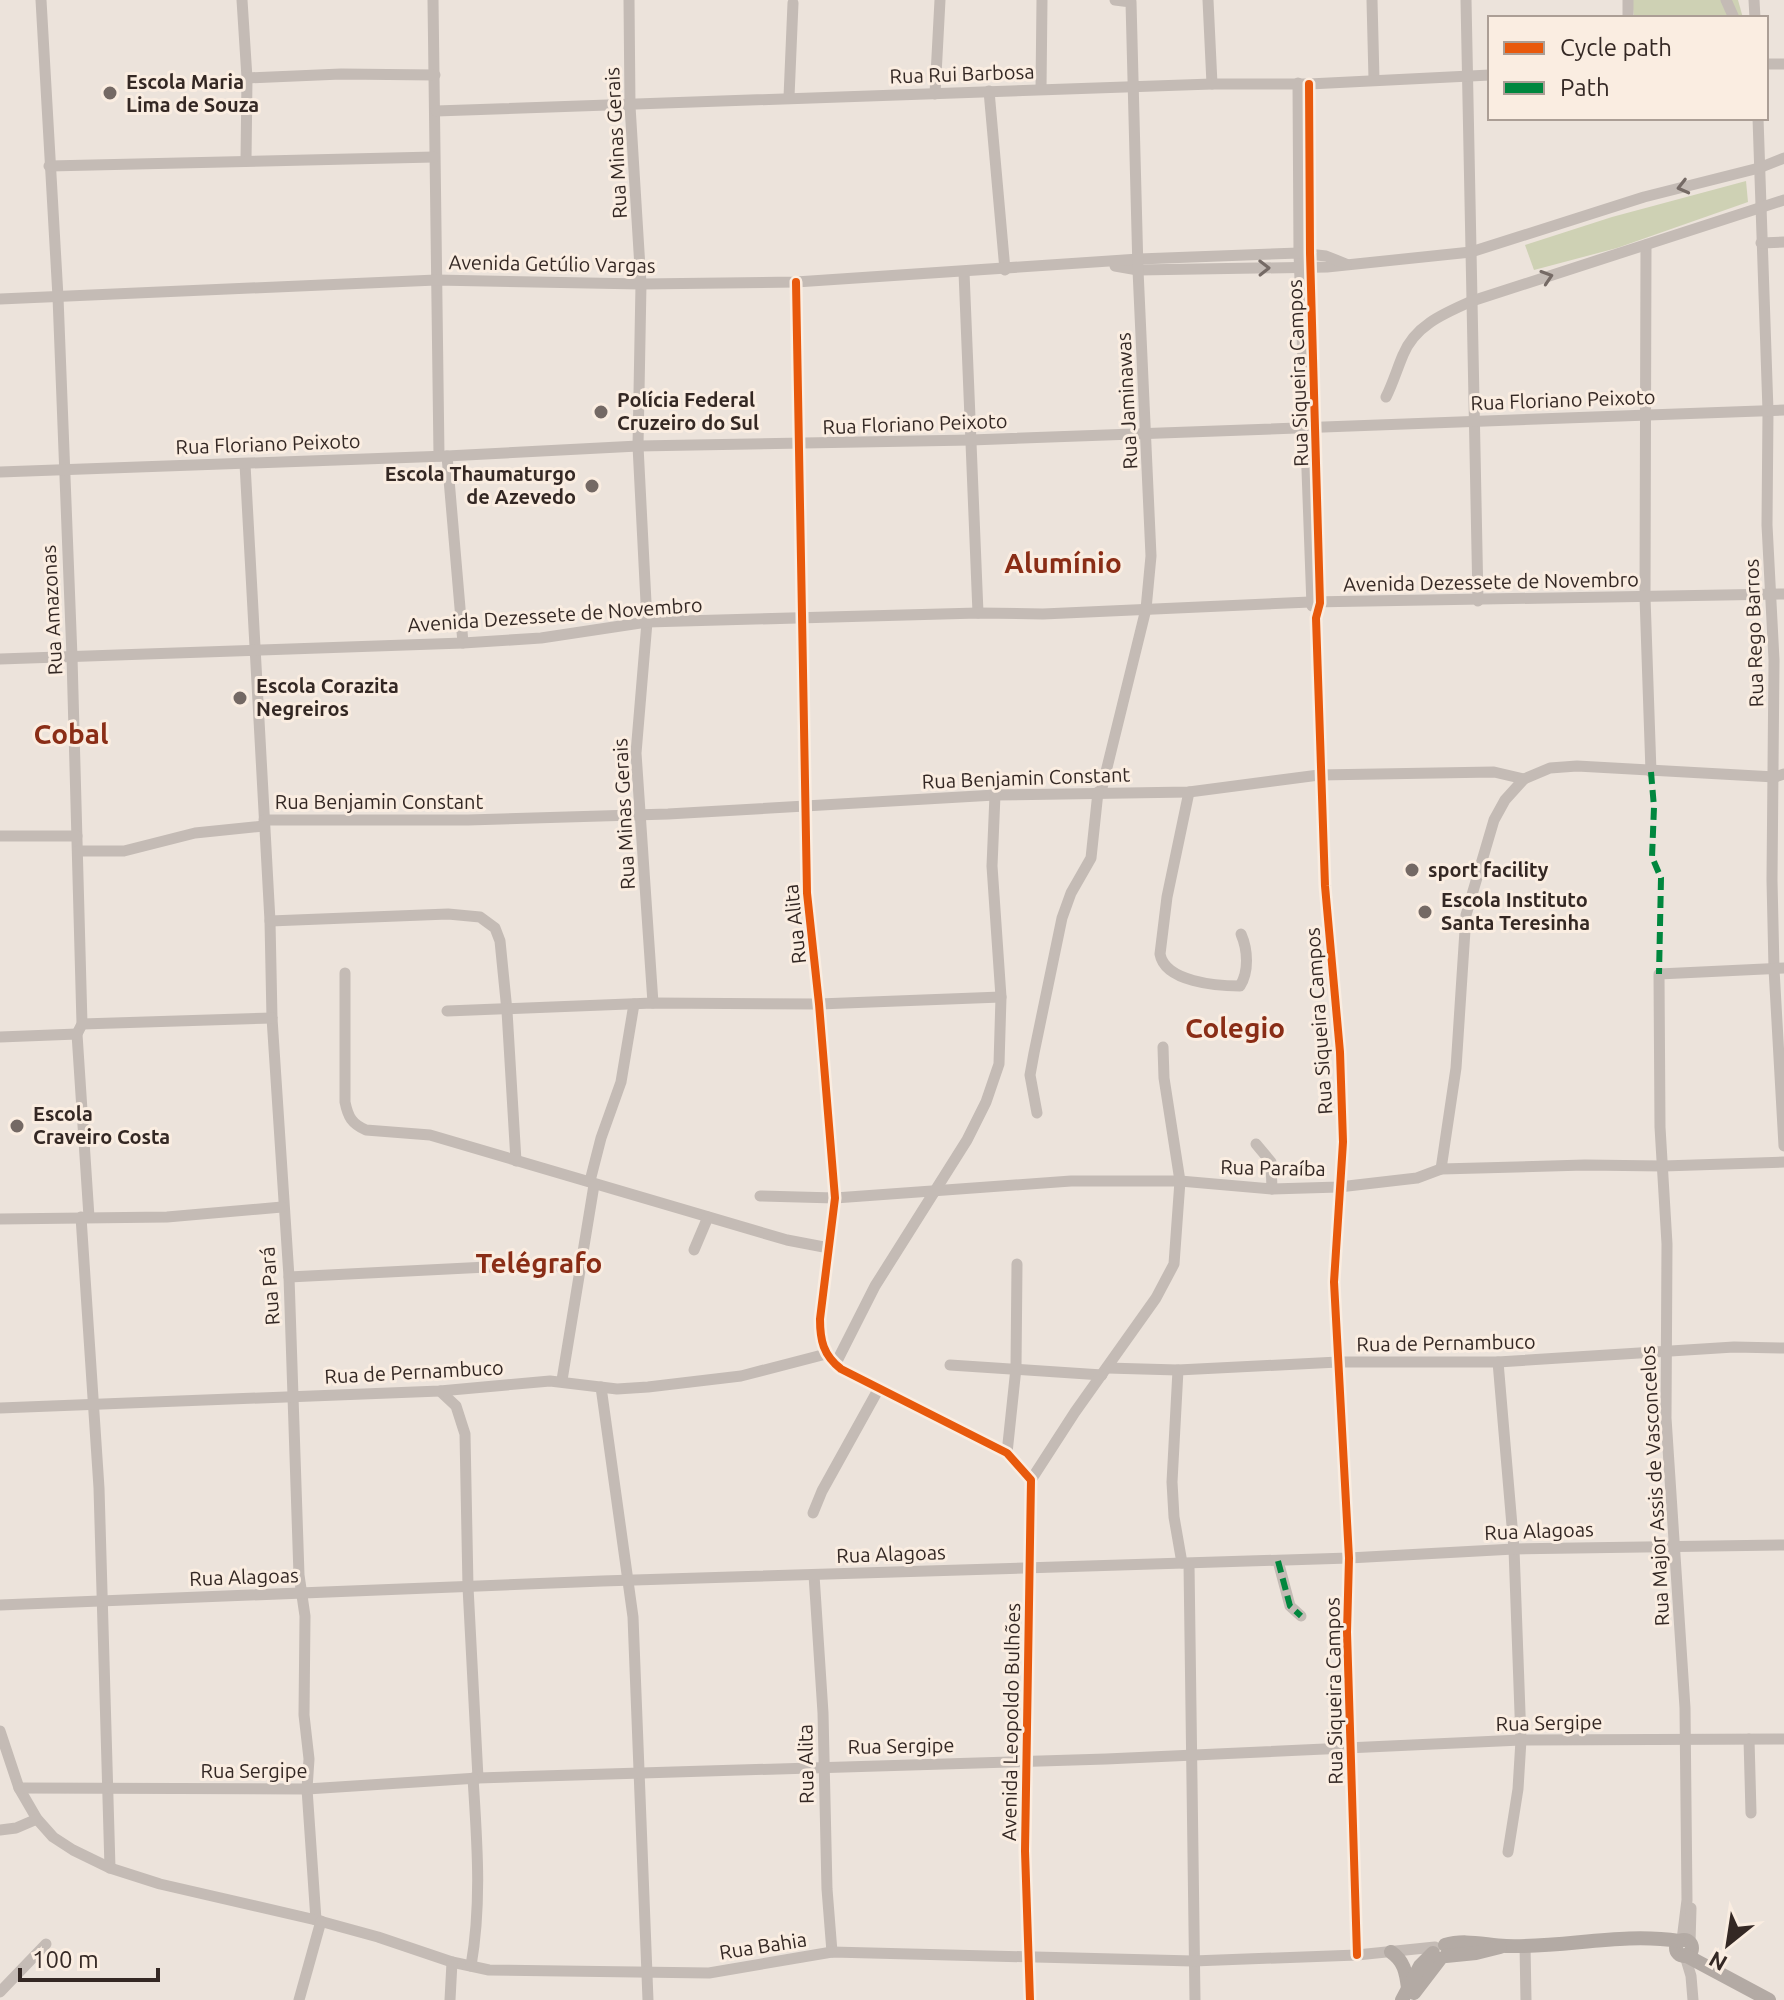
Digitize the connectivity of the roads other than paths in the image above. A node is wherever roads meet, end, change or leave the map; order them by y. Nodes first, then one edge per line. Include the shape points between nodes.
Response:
1 (41, 0) edge
2 (242, 0) edge
3 (433, 0) edge
4 (629, 0) edge
5 (940, 0) edge
6 (1042, 0) edge
7 (1115, 0) edge
8 (1208, 0) edge
9 (1372, 0) edge
10 (1466, 0) edge
11 (793, 3) dead end
12 (435, 75) junction
13 (1488, 75) edge
14 (1466, 76) junction
15 (247, 78) junction
16 (1374, 79) junction
17 (1303, 83) junction
18 (1212, 84) junction
19 (1134, 87) junction
20 (1041, 89) junction
21 (989, 91) junction
22 (935, 94) junction
23 (789, 97) junction
24 (630, 106) junction
25 (436, 111) junction
26 (1758, 120) edge
27 (434, 157) junction
28 (1784, 158) edge
29 (246, 160) junction
30 (49, 166) junction
31 (1759, 168) junction
32 (1784, 200) edge
33 (1760, 208) junction
34 (1784, 242) edge
35 (1761, 243) junction
36 (1646, 245) junction
37 (1471, 252) junction
38 (1305, 253) junction
39 (1220, 262) junction
40 (1346, 264) junction
41 (1139, 265) junction
42 (1305, 267) junction
43 (1005, 270) junction
44 (964, 272) junction
45 (436, 280) junction
46 (796, 282) junction
47 (641, 284) junction
48 (58, 297) junction
49 (0, 299) edge
50 (1472, 301) junction
51 (1386, 397) dead end
52 (1784, 410) edge
53 (1768, 411) junction
54 (1644, 416) junction
55 (1473, 421) junction
56 (1311, 426) junction
57 (1147, 434) junction
58 (971, 440) junction
59 (801, 445) junction
60 (638, 446) junction
61 (443, 456) junction
62 (245, 464) junction
63 (63, 469) junction
64 (0, 472) edge
65 (1778, 594) edge
66 (1645, 597) junction
67 (1478, 601) junction
68 (1315, 603) junction
69 (1146, 609) junction
70 (978, 613) junction
71 (803, 619) junction
72 (647, 622) junction
73 (463, 643) junction
74 (255, 650) junction
75 (72, 657) junction
76 (0, 659) edge
77 (1651, 772) junction
78 (1319, 775) junction
79 (1780, 776) edge
80 (1524, 779) junction
81 (1100, 792) junction
82 (1189, 792) junction
83 (995, 795) junction
84 (804, 805) junction
85 (641, 815) junction
86 (264, 823) junction
87 (0, 836) edge
88 (77, 836) junction
89 (78, 851) junction
90 (270, 921) junction
91 (1241, 934) dead end
92 (1779, 968) edge
93 (345, 973) dead end
94 (1001, 997) junction
95 (653, 1003) junction
96 (634, 1004) junction
97 (819, 1004) junction
98 (447, 1011) dead end
99 (507, 1011) junction
100 (272, 1018) junction
101 (80, 1029) junction
102 (0, 1037) edge
103 (1163, 1047) dead end
104 (1037, 1113) dead end
105 (1256, 1144) dead end
106 (1784, 1146) edge
107 (516, 1161) junction
108 (1784, 1162) edge
109 (1663, 1166) junction
110 (1441, 1169) junction
111 (1180, 1181) junction
112 (592, 1183) junction
113 (1339, 1187) junction
114 (1272, 1189) junction
115 (936, 1190) junction
116 (760, 1196) dead end
117 (835, 1198) junction
118 (282, 1207) junction
119 (85, 1217) junction
120 (708, 1217) junction
121 (0, 1219) edge
122 (829, 1248) junction
123 (694, 1250) dead end
124 (1017, 1264) dead end
125 (582, 1266) junction
126 (289, 1277) junction
127 (1784, 1348) edge
128 (1665, 1351) junction
129 (826, 1354) junction
130 (1338, 1362) junction
131 (1498, 1362) junction
132 (835, 1365) junction
133 (950, 1365) dead end
134 (1016, 1368) junction
135 (1178, 1370) junction
136 (1105, 1371) junction
137 (562, 1380) junction
138 (601, 1387) junction
139 (878, 1390) junction
140 (440, 1391) junction
141 (293, 1397) junction
142 (92, 1405) junction
143 (0, 1408) edge
144 (1007, 1453) junction
145 (1031, 1480) junction
146 (813, 1513) dead end
147 (1676, 1545) junction
148 (1784, 1545) edge
149 (1514, 1549) junction
150 (1349, 1558) junction
151 (1278, 1561) junction
152 (1185, 1564) junction
153 (1028, 1569) junction
154 (814, 1575) junction
155 (629, 1580) junction
156 (468, 1587) junction
157 (301, 1593) junction
158 (101, 1601) junction
159 (0, 1605) edge
160 (1301, 1616) dead end
161 (0, 1731) edge
162 (1684, 1739) junction
163 (1749, 1739) junction
164 (1784, 1739) edge
165 (1521, 1740) junction
166 (1350, 1748) junction
167 (1191, 1754) junction
168 (1027, 1761) junction
169 (824, 1766) junction
170 (640, 1772) junction
171 (475, 1778) junction
172 (19, 1788) junction
173 (108, 1789) junction
174 (307, 1789) junction
175 (1751, 1813) dead end
176 (37, 1819) junction
177 (0, 1830) edge
178 (1508, 1852) dead end
179 (110, 1868) junction
180 (318, 1921) junction
181 (46, 1944) dead end
182 (1525, 1945) junction
183 (1684, 1948) junction
184 (832, 1952) junction
185 (1391, 1952) junction
186 (1440, 1952) junction
187 (1357, 1955) junction
188 (1029, 1959) junction
189 (1193, 1961) junction
190 (452, 1962) junction
191 (471, 1966) junction
192 (648, 1974) junction
193 (0, 1992) edge
194 (1407, 1996) edge
195 (299, 2000) edge
196 (450, 2000) edge
197 (648, 2000) edge
198 (1030, 2000) edge
199 (1195, 2000) edge
200 (1526, 2000) edge
201 (1693, 2000) edge
202 (1769, 2000) edge

1 - 30 street, Rua Amazonas
2 - 15 street
3 - 12 street
4 - 24 street, Rua Minas Gerais
5 - 22 street
6 - 20 street
7 - 19 street, Rua Jaminawas via 1131,2
8 - 18 street
9 - 16 street
10 - 14 street
11 - 23 street
12 - 15 street
12 - 25 street
13 - 14 street, Rua Rui Barbosa
14 - 16 street, Rua Rui Barbosa
14 - 37 street
15 - 29 street
16 - 17 street, Rua Rui Barbosa
17 - 18 street, Rua Rui Barbosa
17 - 38 street, Rua Siqueira Campos
18 - 19 street, Rua Rui Barbosa
19 - 20 street, Rua Rui Barbosa
19 - 41 street, Rua Jaminawas
20 - 21 street, Rua Rui Barbosa
21 - 22 street, Rua Rui Barbosa
21 - 43 street
22 - 23 street, Rua Rui Barbosa
23 - 24 street, Rua Rui Barbosa
24 - 25 street, Rua Rui Barbosa
24 - 47 street, Rua Minas Gerais
25 - 27 street
26 - 31 street, Rua Rego Barros
27 - 29 street
27 - 45 street
28 - 31 street, Avenida Getúlio Vargas
29 - 30 street
30 - 48 street, Rua Amazonas
31 - 33 street, Rua Rego Barros
31 -> 37 street, Avenida Getúlio Vargas via 1644,197
32 - 33 street
33 - 35 street, Rua Rego Barros
33 - 36 street
34 - 35 street
35 - 53 street, Rua Rego Barros
50 -> 36 street
36 - 54 street
37 - 40 street, Avenida Getúlio Vargas
37 - 50 street
38 - 39 street, Avenida Getúlio Vargas
38 - 40 street, Avenida Getúlio Vargas
38 - 42 street, Rua Siqueira Campos
39 - 41 street, Avenida Getúlio Vargas
39 -> 42 street, Avenida Getúlio Vargas
40 - 42 street, Avenida Getúlio Vargas
41 - 43 street, Avenida Getúlio Vargas
41 - 57 street, Rua Jaminawas
42 - 56 street, Rua Siqueira Campos
43 - 44 street, Avenida Getúlio Vargas
44 - 46 street, Avenida Getúlio Vargas
44 - 58 street
45 - 47 street, Avenida Getúlio Vargas
45 - 48 street, Avenida Getúlio Vargas
45 - 61 street
46 - 47 street, Avenida Getúlio Vargas
46 - 59 street, Rua Alita
47 - 60 street, Rua Minas Gerais
48 - 49 street, Avenida Getúlio Vargas
48 - 63 street, Rua Amazonas
50 - 51 street via 1416,334
50 - 55 street
52 - 53 street, Rua Floriano Peixoto
53 - 54 street, Rua Floriano Peixoto
53 - 65 street, Rua Rego Barros via 1767,525
54 - 55 street, Rua Floriano Peixoto
54 - 66 street
55 - 56 street, Rua Floriano Peixoto
55 - 67 street
56 - 57 street, Rua Floriano Peixoto
56 - 68 street, Rua Siqueira Campos
57 - 58 street, Rua Floriano Peixoto
57 - 69 street, Rua Jaminawas via 1151,556
58 - 59 street, Rua Floriano Peixoto
58 - 70 street
59 - 60 street, Rua Floriano Peixoto
59 - 71 street, Rua Alita
60 - 61 street, Rua Floriano Peixoto
60 - 72 street, Rua Minas Gerais
61 - 62 street, Rua Floriano Peixoto
61 - 73 street
62 - 63 street, Rua Floriano Peixoto
62 - 74 street, Rua Pará
63 - 64 street, Rua Floriano Peixoto
63 - 75 street, Rua Amazonas
65 - 66 street, Avenida Dezessete de Novembro
65 - 79 street, Rua Rego Barros
66 - 67 street, Avenida Dezessete de Novembro
66 - 77 street
67 - 68 street, Avenida Dezessete de Novembro
68 - 69 street, Avenida Dezessete de Novembro
68 - 78 street, Rua Siqueira Campos
69 - 70 street, Avenida Dezessete de Novembro
69 - 81 street, Rua Jaminawas
70 - 71 street, Avenida Dezessete de Novembro
71 - 72 street, Avenida Dezessete de Novembro
71 - 84 street, Rua Alita
72 - 73 street, Avenida Dezessete de Novembro
72 - 85 street, Rua Minas Gerais via 636,753
73 - 74 street, Avenida Dezessete de Novembro
74 - 75 street, Avenida Dezessete de Novembro
74 - 86 street, Rua Pará
75 - 76 street, Avenida Dezessete de Novembro
75 - 88 street, Rua Amazonas
77 - 79 street, Rua Benjamin Constant
77 - 80 street, Rua Benjamin Constant via 1577,766 1550,768
78 - 80 street, Rua Benjamin Constant via 1494,772
78 - 82 street, Rua Benjamin Constant
78 - 113 street, Rua Siqueira Campos via 1340,1052
79 - 92 street, Rua Rego Barros via 1772,880
80 - 110 street via 1494,820 1466,915 1456,1068
81 - 82 street, Rua Benjamin Constant
81 - 83 street, Rua Benjamin Constant
81 - 104 street, Rua Jaminawas via 1091,858 1062,918 1034,1053 1030,1075
82 - 91 street via 1167,897 1161,961 1189,979 1240,986 1246,978
83 - 84 street, Rua Benjamin Constant
83 - 94 street via 992,866
84 - 85 street, Rua Benjamin Constant
84 - 97 street, Rua Alita
85 - 86 street, Rua Benjamin Constant
85 - 95 street, Rua Minas Gerais
86 - 89 street, Rua Benjamin Constant via 133,849
86 - 90 street, Rua Pará
87 - 88 street
88 - 89 street, Rua Amazonas
89 - 101 street, Rua Amazonas
90 - 99 street via 448,914 488,921 500,941
90 - 100 street, Rua Pará
92 - 106 street, Rua Rego Barros
92 - 109 street, Rua Major Assis de Vasconcelos via 1659,974
93 - 107 street via 345,1088 348,1116 356,1126 430,1135
94 - 97 street
94 - 115 street via 999,1064 967,1140
95 - 96 street
95 - 97 street
96 - 99 street
96 - 112 street via 621,1082
97 - 117 street, Rua Alita
98 - 99 street
99 - 107 street
100 - 101 street
100 - 118 street, Rua Pará
101 - 102 street
101 - 119 street, Rua Amazonas
103 - 111 street
105 - 114 street via 1271,1162
107 - 112 street
108 - 109 street, Rua Paraíba
109 - 110 street, Rua Paraíba
109 - 128 street, Rua Major Assis de Vasconcelos
110 - 113 street, Rua Paraíba via 1404,1181
111 - 114 street, Rua Paraíba
111 - 115 street, Rua Paraíba via 1058,1181
111 - 136 street via 1170,1275
112 - 120 street
112 - 125 street
113 - 114 street, Rua Paraíba
113 - 130 street, Rua Siqueira Campos via 1334,1282
115 - 117 street, Rua Paraíba
115 - 132 street via 875,1286
116 - 117 street, Rua Paraíba
117 - 122 street, Rua Alita
118 - 119 street via 167,1217
118 - 126 street, Rua Pará
119 - 121 street
119 - 142 street, Rua Amazonas
120 - 122 street
120 - 123 street
122 - 129 street, Rua Alita via 820,1319
124 - 134 street
125 - 126 street
125 - 137 street
126 - 141 street, Rua Pará
127 - 128 street, Rua de Pernambuco
128 - 131 street, Rua de Pernambuco
128 - 147 street, Rua Major Assis de Vasconcelos
129 - 132 street
129 - 138 street, Rua de Pernambuco via 694,1383
130 - 131 street, Rua de Pernambuco
130 - 135 street, Rua de Pernambuco
130 - 150 street, Rua Siqueira Campos
131 - 149 street
132 - 139 street
133 - 134 street, Rua de Pernambuco
134 - 136 street, Rua de Pernambuco
134 - 144 street
135 - 136 street, Rua de Pernambuco
135 - 152 street via 1172,1482
136 - 145 street
137 - 138 street, Rua de Pernambuco
137 - 140 street, Rua de Pernambuco
138 - 155 street
139 - 144 street
139 - 146 street
140 - 141 street, Rua de Pernambuco
140 - 156 street via 456,1406 465,1434
141 - 142 street, Rua de Pernambuco
141 - 157 street, Rua Pará
142 - 143 street, Rua de Pernambuco
142 - 158 street, Rua Amazonas
144 - 145 street
145 - 153 street, Avenida Leopoldo Bulhões
147 - 148 street, Rua Alagoas
147 - 149 street, Rua Alagoas
147 - 162 street, Rua Major Assis de Vasconcelos
149 - 150 street, Rua Alagoas
149 - 165 street
150 - 151 street, Rua Alagoas
150 - 166 street, Rua Siqueira Campos
151 - 152 street, Rua Alagoas
151 - 160 street via 1290,1606
152 - 153 street, Rua Alagoas
152 - 167 street
153 - 154 street, Rua Alagoas
153 - 168 street, Avenida Leopoldo Bulhões
154 - 155 street, Rua Alagoas
154 - 169 street, Rua Alita
155 - 156 street, Rua Alagoas
155 - 170 street
156 - 157 street, Rua Alagoas
156 - 171 street
157 - 158 street, Rua Alagoas
157 - 174 street, Rua Pará
158 - 159 street, Rua Alagoas
158 - 173 street, Rua Amazonas
161 - 172 street, Rua Bahia
162 - 163 street, Rua Sergipe
162 - 165 street, Rua Sergipe
162 - 183 street, Rua Major Assis de Vasconcelos
163 - 164 street, Rua Sergipe
163 - 175 street
165 - 166 street, Rua Sergipe
165 - 178 street
166 - 167 street, Rua Sergipe
166 - 187 street, Rua Siqueira Campos
167 - 168 street, Rua Sergipe
167 - 189 street
168 - 169 street, Rua Sergipe
168 - 188 street, Avenida Leopoldo Bulhões
169 - 170 street, Rua Sergipe
169 - 184 street, Rua Alita
170 - 171 street, Rua Sergipe
170 - 192 street
171 - 174 street, Rua Sergipe
171 - 191 street via 479,1884
172 - 173 street, Rua Sergipe
172 - 176 street, Rua Bahia
173 - 174 street, Rua Sergipe
173 - 179 street, Rua Amazonas
174 - 180 street, Rua Pará
176 - 177 street
176 - 179 street, Rua Bahia via 53,1837
179 - 180 street, Rua Bahia
180 - 190 street, Rua Bahia
180 - 195 street, Rua Pará
181 - 193 street
182 - 183 main road via 1651,1937
182 - 186 main road
182 - 200 street
183 - 201 street, Rua Major Assis de Vasconcelos
183 - 202 main road
184 - 188 street, Rua Bahia
184 - 192 street, Rua Bahia via 709,1973
185 - 186 street, Rua Bahia
185 - 187 street, Rua Bahia
185 - 194 main road via 1404,1968
186 - 194 main road via 1420,1966
187 - 189 street, Rua Bahia
188 - 189 street, Rua Bahia
188 - 198 street, Avenida Leopoldo Bulhões
189 - 199 street
190 - 191 street, Rua Bahia
190 - 196 street
191 - 192 street, Rua Bahia
192 - 197 street

